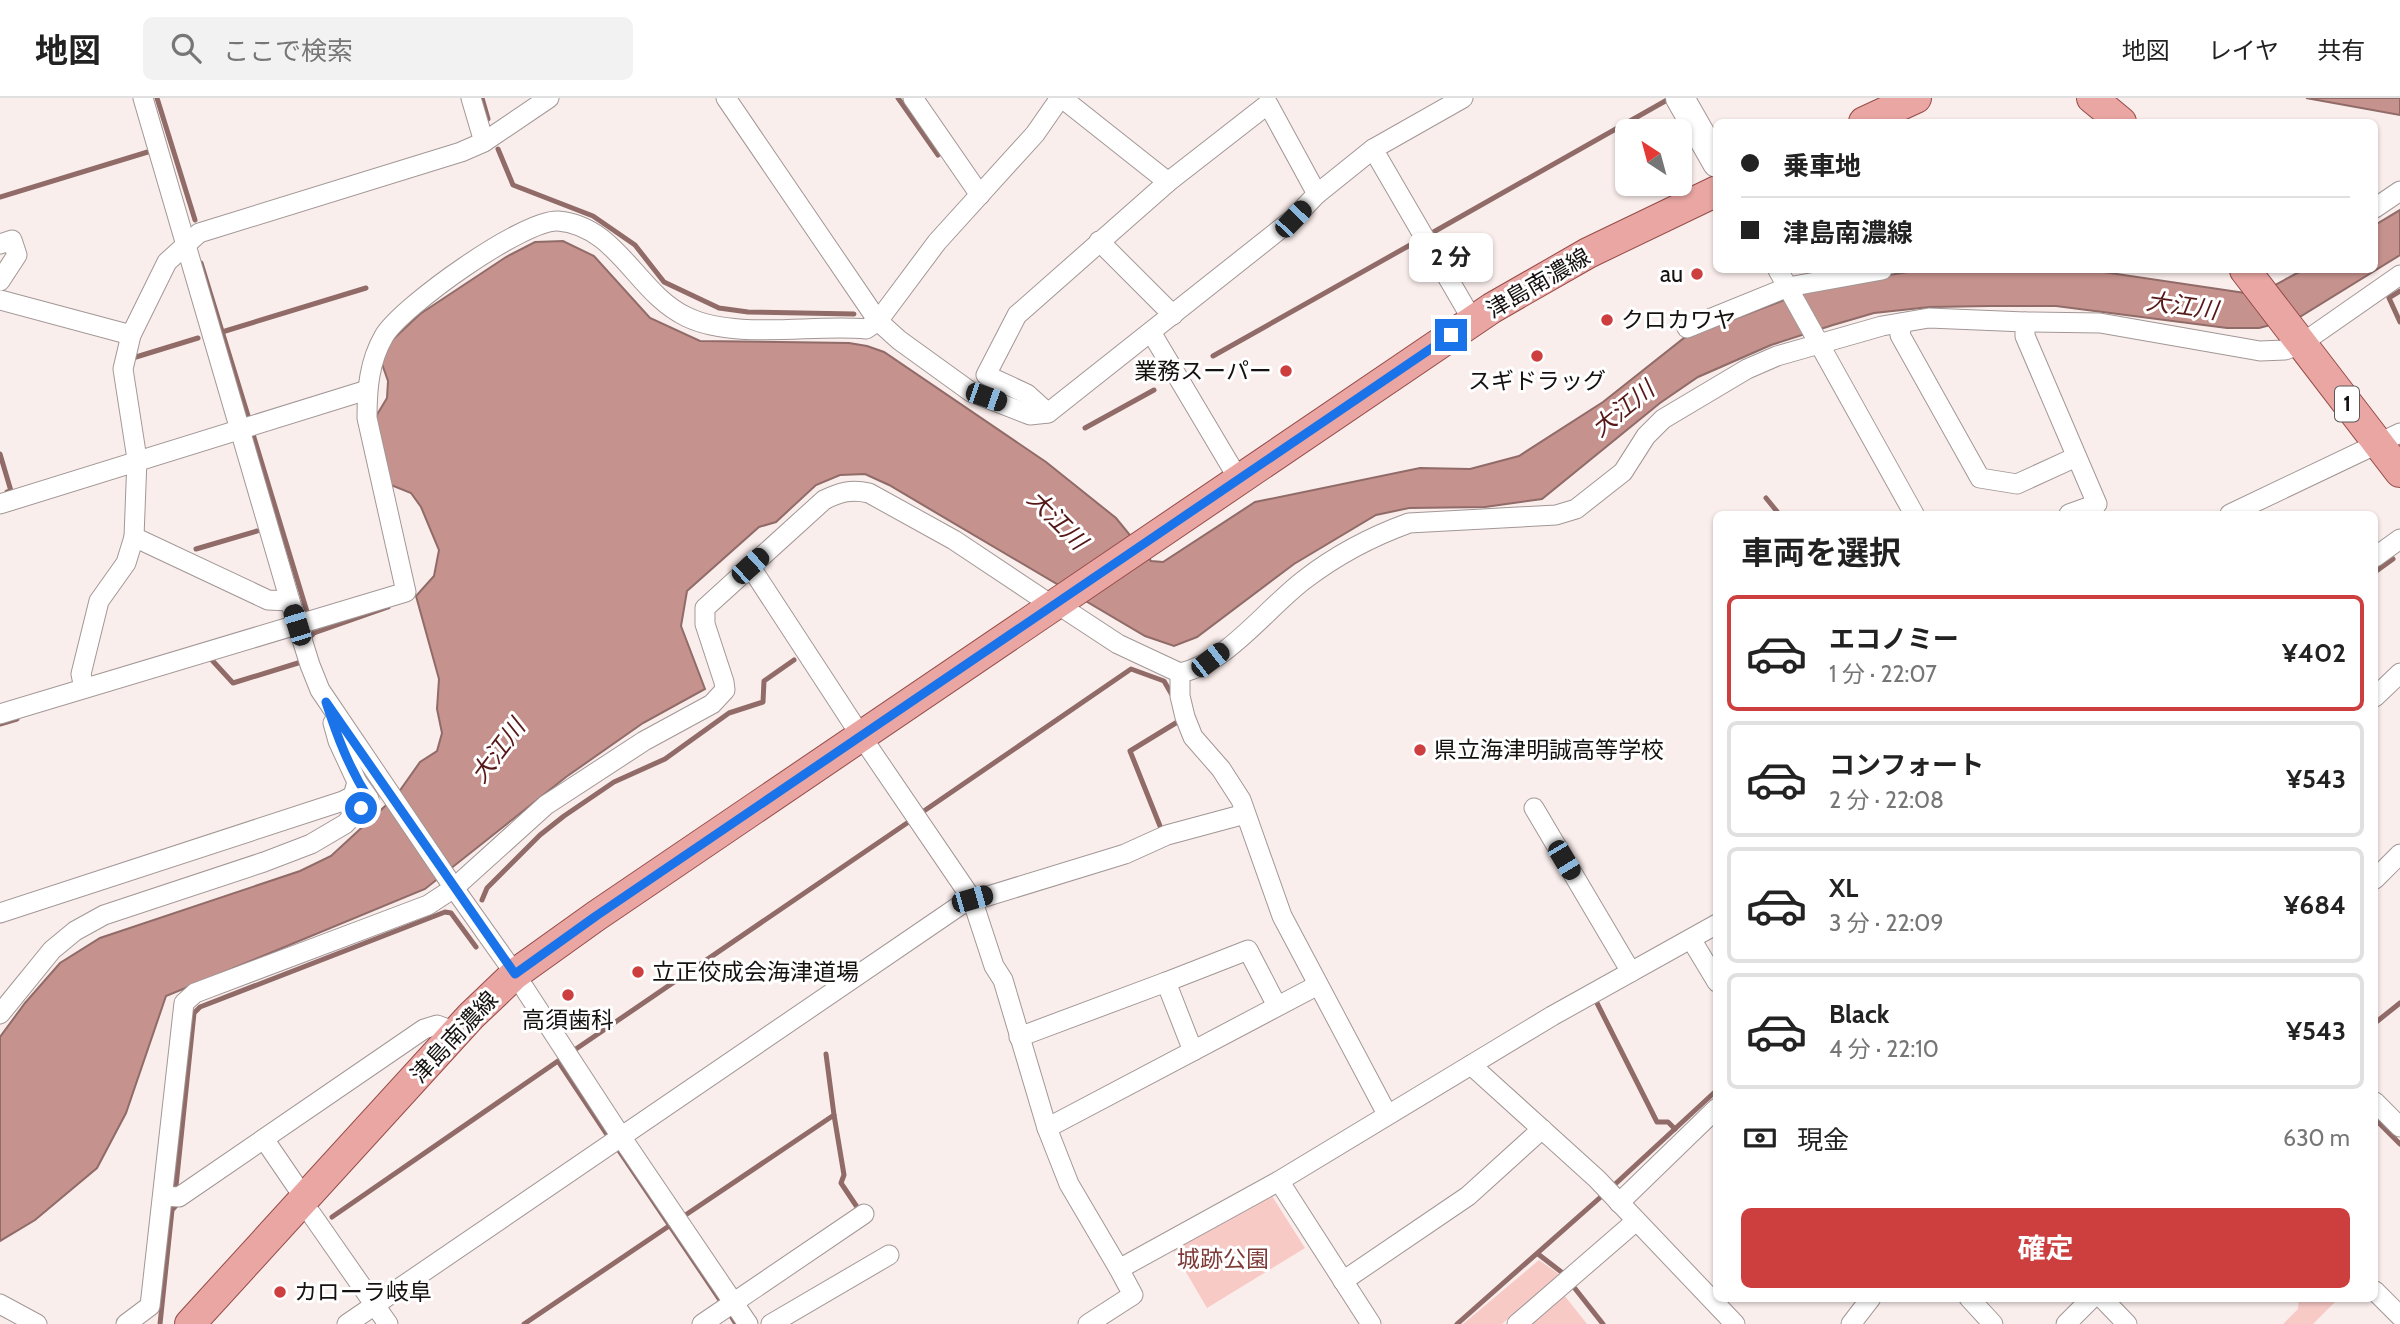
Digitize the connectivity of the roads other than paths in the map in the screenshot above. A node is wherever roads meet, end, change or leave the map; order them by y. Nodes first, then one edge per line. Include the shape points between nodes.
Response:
1 (143, 98) edge
2 (471, 98) edge
3 (550, 98) edge
4 (726, 98) edge
5 (913, 98) edge
6 (1061, 98) edge
7 (1463, 98) edge
8 (1680, 98) edge
9 (1916, 98) edge
10 (2092, 98) edge
11 (1267, 101) edge
12 (1870, 119) edge
13 (2117, 119) edge
14 (484, 142) junction
15 (1373, 149) junction
16 (1713, 156) edge
17 (1168, 183) junction
18 (2400, 191) edge
19 (1713, 193) edge
20 (1317, 194) junction
21 (979, 195) junction
22 (2378, 206) edge
23 (1099, 241) junction
24 (0, 244) edge
25 (186, 245) junction
26 (1780, 273) edge
27 (1868, 273) edge
28 (2248, 273) edge
29 (2400, 275) edge
30 (0, 281) edge
31 (1789, 290) junction
32 (0, 300) edge
33 (1172, 315) junction
34 (878, 320) junction
35 (1473, 321) junction
36 (2025, 322) junction
37 (1902, 323) junction
38 (1687, 328) dead end
39 (1151, 332) junction
40 (131, 335) junction
41 (2298, 339) junction
42 (1817, 342) junction
43 (367, 390) junction
44 (1048, 413) junction
45 (238, 428) junction
46 (2389, 439) edge
47 (2077, 457) junction
48 (137, 460) junction
49 (2400, 472) edge
50 (1239, 480) junction
51 (0, 504) edge
52 (1912, 511) edge
53 (2077, 511) edge
54 (2236, 511) edge
55 (134, 537) junction
56 (2400, 539) edge
57 (2378, 555) edge
58 (750, 566) junction
59 (289, 601) junction
60 (1058, 603) junction
61 (297, 625) junction
62 (1180, 673) junction
63 (2400, 673) edge
64 (85, 688) junction
65 (2378, 694) edge
66 (326, 702) junction
67 (0, 714) edge
68 (861, 736) junction
69 (358, 782) junction
70 (1534, 808) dead end
71 (1245, 814) junction
72 (2400, 854) edge
73 (2378, 876) edge
74 (452, 885) junction
75 (972, 899) junction
76 (0, 913) edge
77 (1713, 926) edge
78 (1691, 939) junction
79 (1630, 972) junction
80 (515, 974) junction
81 (1713, 975) edge
82 (1166, 982) junction
83 (1318, 985) junction
84 (1277, 1006) junction
85 (0, 1014) edge
86 (456, 1032) junction
87 (1019, 1037) junction
88 (1193, 1051) junction
89 (1471, 1065) junction
90 (2378, 1105) edge
91 (1713, 1112) edge
92 (1387, 1114) junction
93 (2400, 1127) edge
94 (1047, 1128) junction
95 (1542, 1129) junction
96 (622, 1138) junction
97 (264, 1139) junction
98 (1279, 1181) junction
99 (163, 1196) junction
100 (303, 1201) junction
101 (1619, 1202) junction
102 (864, 1214) dead end
103 (1636, 1221) junction
104 (889, 1255) dead end
105 (1119, 1269) junction
106 (1343, 1281) junction
107 (2378, 1294) edge
108 (1713, 1301) edge
109 (1714, 1302) edge
110 (1868, 1302) edge
111 (1973, 1302) edge
112 (2088, 1302) edge
113 (2106, 1302) edge
114 (733, 1303) junction
115 (0, 1304) edge
116 (375, 1305) junction
117 (2400, 1316) edge
118 (37, 1324) edge
119 (126, 1324) edge
120 (190, 1324) edge
121 (347, 1324) edge
122 (388, 1324) edge
123 (702, 1324) edge
124 (748, 1324) edge
125 (771, 1324) edge
126 (1088, 1324) edge
127 (1371, 1324) edge
128 (1517, 1324) edge
129 (1735, 1324) edge
130 (1851, 1324) edge
131 (1993, 1324) edge
132 (2066, 1324) edge
133 (2127, 1324) edge

1 - 25 street
2 - 14 street
3 - 14 street
4 - 34 street
5 - 21 street
6 - 17 street
6 - 21 street
7 - 15 street
8 - 16 street
9 - 12 main road
10 - 13 main road
11 - 17 street
11 - 20 street
14 - 25 street via 200,233
15 - 20 street
15 - 35 street
17 - 23 street
18 - 22 street
19 - 35 main road, 津島南濃線 via 1588,253
20 - 33 street via 1293,219
21 - 34 street
23 - 33 street
23 - 44 street via 1017,315 986,375 1027,394
24 - 30 street via 12,240 17,255
25 - 40 street via 166,262
25 - 45 street
26 - 31 street
27 - 31 street
28 - 41 main road, 1
29 - 41 street
31 - 38 street
31 - 42 street
32 - 40 street
33 - 39 street
34 - 43 street via 866,328 712,325 662,302 612,246 583,227 556,221 527,229 432,289 394,321 370,372
34 - 44 street via 971,392 1030,415
35 - 50 main road, 津島南濃線
36 - 37 street via 1929,318
36 - 41 street via 2100,323 2260,351 2285,350
36 - 47 street via 2025,336
37 - 42 street
37 - 47 street via 1900,335 1980,478 2017,484
39 - 44 street
39 - 50 street
40 - 48 street via 123,369
41 - 46 main road, 1
42 - 52 street
42 - 62 street via 1747,369 1663,419 1623,472 1576,509 1556,515 1409,523 1388,530 1305,579 1210,660 1196,670
43 - 45 street
43 - 61 street via 367,418 407,592
45 - 48 street
45 - 59 street
46 - 49 main road, 1
46 - 54 street
47 - 53 street via 2097,504
48 - 51 street
48 - 55 street
50 - 60 main road, 津島南濃線
55 - 59 street via 268,600
55 - 64 street via 126,563 99,601 81,674
56 - 57 street
58 - 60 street via 824,500 856,490 954,540
58 - 68 street
58 - 74 street via 705,608 705,624 724,682 721,697 546,805
59 - 61 street
60 - 62 street via 1118,644
60 - 68 main road, 津島南濃線
61 - 64 street
61 - 66 street
62 - 71 street via 1182,706 1193,737 1221,769
63 - 65 street
64 - 67 street
66 - 69 street
66 - 74 street
68 - 75 street
68 - 80 main road, 津島南濃線
69 - 76 street via 353,796 343,802
69 - 85 street via 369,799 345,824 311,844 104,915 75,931 52,950
70 - 79 street
71 - 75 street
71 - 83 street via 1282,916
72 - 73 street
74 - 80 street
74 - 99 street via 428,905 194,993 184,1003
75 - 87 street
75 - 96 street
77 - 78 street
78 - 79 street
78 - 81 street
79 - 89 street
80 - 86 main road, 津島南濃線
80 - 96 street
82 - 84 street via 1248,950
82 - 87 street
82 - 88 street
83 - 84 street
83 - 92 street
84 - 88 street
86 - 97 street via 437,1025 424,1029
86 - 100 main road, 津島南濃線
87 - 94 street
88 - 94 street
89 - 92 street
89 - 95 street
90 - 93 street
91 - 101 street
92 - 98 street
94 - 105 street via 1069,1184
95 - 101 street
95 - 106 street via 1468,1196
96 - 114 street
96 - 116 street
97 - 99 street via 179,1197
97 - 100 street
98 - 105 street
98 - 106 street
99 - 119 street via 150,1307
100 - 116 street
100 - 120 main road, 津島南濃線
101 - 103 street
102 - 114 street
103 - 108 street
103 - 128 street
104 - 125 street
105 - 126 street via 1133,1295
106 - 127 street
107 - 117 street
109 - 129 street
110 - 130 street
111 - 131 street
112 - 132 street
113 - 133 street
114 - 123 street
114 - 124 street
115 - 118 street
116 - 121 street
116 - 122 street

